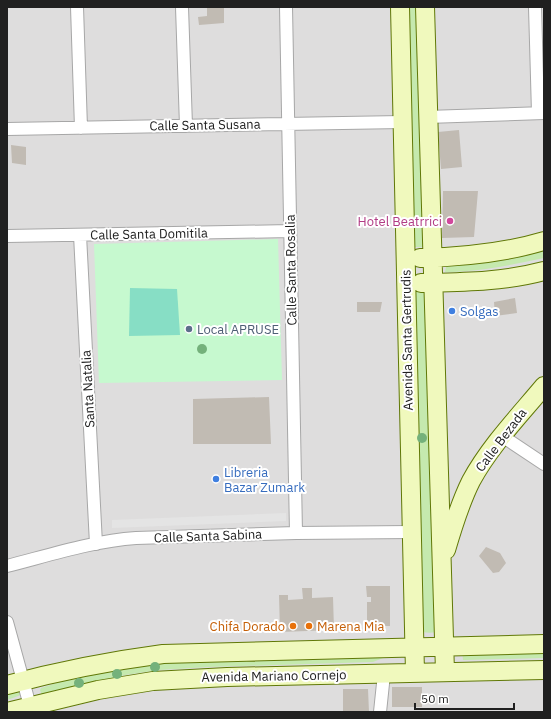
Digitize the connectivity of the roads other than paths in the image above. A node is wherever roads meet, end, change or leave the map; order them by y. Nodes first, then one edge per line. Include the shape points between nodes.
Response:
1 (77, 7) edge
2 (182, 7) edge
3 (286, 7) edge
4 (400, 7) edge
5 (424, 7) edge
6 (535, 7) edge
7 (541, 113) edge
8 (427, 117) junction
9 (402, 122) junction
10 (288, 124) junction
11 (186, 126) junction
12 (81, 128) junction
13 (7, 129) edge
14 (290, 231) junction
15 (80, 235) junction
16 (7, 236) edge
17 (544, 241) edge
18 (432, 258) junction
19 (405, 259) junction
20 (544, 271) edge
21 (432, 282) junction
22 (406, 283) junction
23 (544, 386) edge
24 (502, 436) junction
25 (544, 464) edge
26 (411, 532) junction
27 (296, 533) junction
28 (96, 544) junction
29 (7, 566) edge
30 (442, 566) junction
31 (7, 622) edge
32 (544, 644) edge
33 (414, 647) junction
34 (444, 647) junction
35 (544, 670) edge
36 (445, 672) junction
37 (415, 673) junction
38 (384, 674) junction
39 (15, 683) edge
40 (30, 706) junction
41 (7, 712) edge
42 (380, 712) edge

1 - 12 street
2 - 11 street
3 - 10 street, Calle Santa Rosalia
4 - 9 main road, Avenida Santa Gertrudis
5 - 8 main road, Avenida Santa Gertrudis
6 - 7 street
7 - 8 street
8 - 18 main road, Avenida Santa Gertrudis
9 - 10 street, Calle Santa Susana
9 - 19 main road, Avenida Santa Gertrudis
10 - 11 street, Calle Santa Susana
10 - 14 street, Calle Santa Rosalia
11 - 12 street, Calle Santa Susana
12 - 13 street, Calle Santa Susana
14 - 15 street, Calle Santa Domitila
14 - 27 street, Calle Santa Rosalia
15 - 16 street, Calle Santa Domitila
15 - 28 street, Santa Natalia
17 - 18 main road via 485,254
18 - 19 main road
18 - 21 main road, Avenida Santa Gertrudis
19 - 22 main road, Avenida Santa Gertrudis
20 - 21 main road via 484,281
21 - 22 main road
21 - 30 main road, Avenida Santa Gertrudis
22 - 26 main road, Avenida Santa Gertrudis
23 - 24 main road, Calle Bezada
24 - 25 street
24 - 30 main road, Calle Bezada via 485,458 460,504
26 - 27 street, Calle Santa Sabina
26 - 33 main road, Avenida Santa Gertrudis
27 - 28 street, Calle Santa Sabina via 136,538
28 - 29 street, Calle Santa Sabina
30 - 34 main road, Avenida Santa Gertrudis
31 - 39 street
32 - 34 main road, Avenida Mariano Cornejo
33 - 34 main road, Avenida Mariano Cornejo
33 - 37 main road, Avenida Santa Gertrudis
33 - 39 main road, Avenida Mariano Cornejo via 163,654 60,671
34 - 36 main road, Avenida Santa Gertrudis
35 - 36 main road, Avenida Mariano Cornejo
36 - 37 main road, Avenida Mariano Cornejo
37 - 38 main road, Avenida Mariano Cornejo
38 - 40 main road, Avenida Mariano Cornejo via 227,677 153,682 98,690
38 - 42 street
39 - 40 street
40 - 41 main road, Avenida Mariano Cornejo

